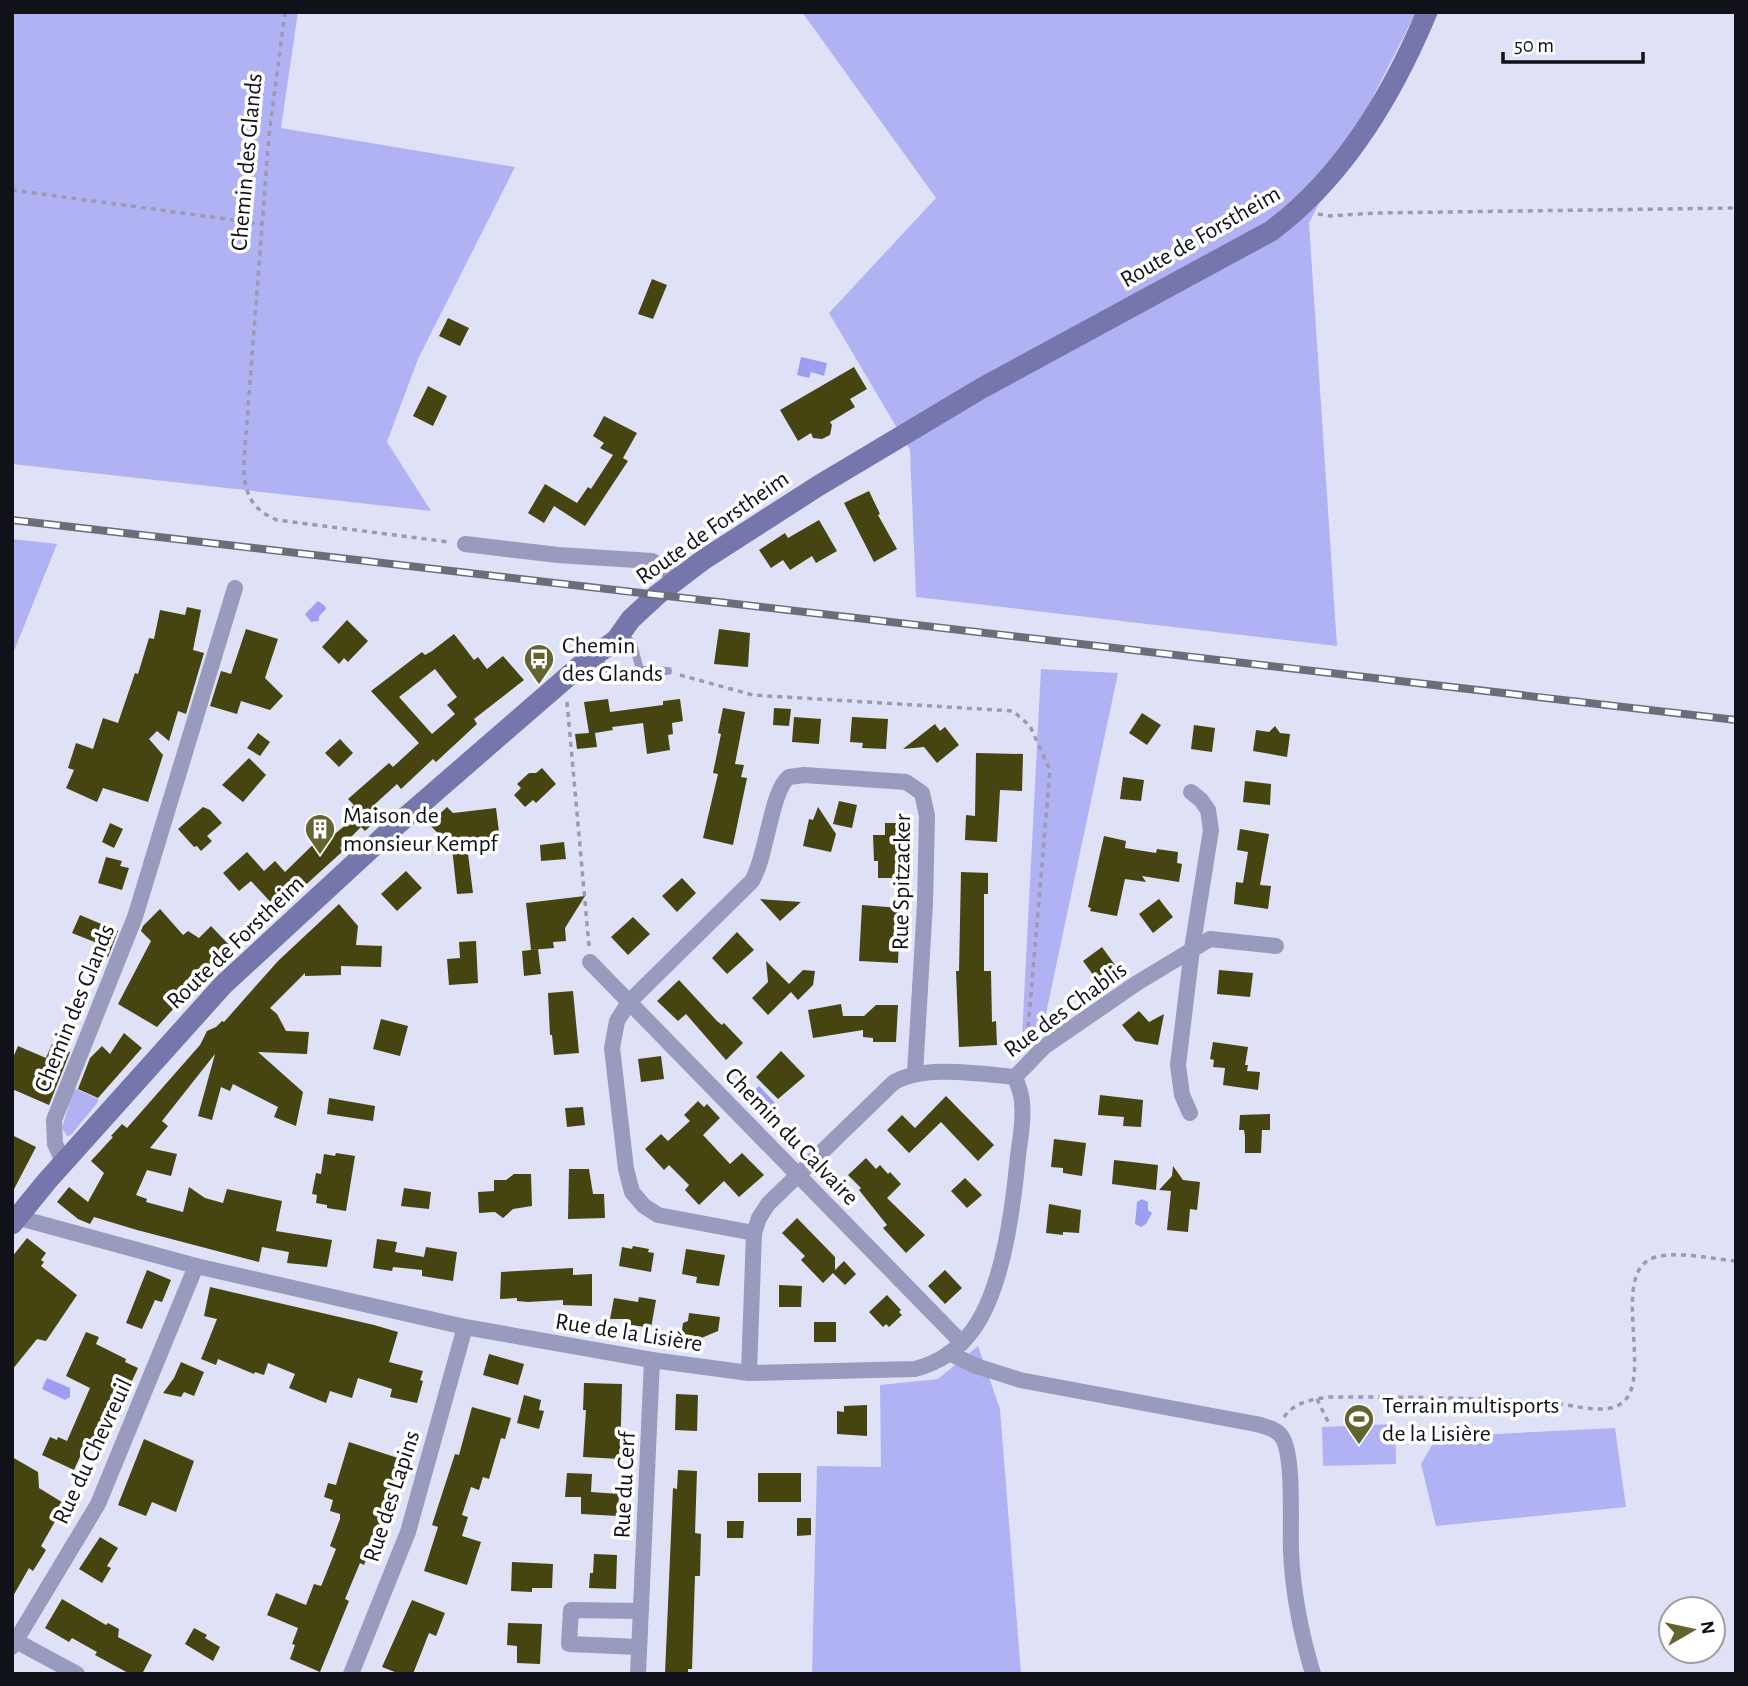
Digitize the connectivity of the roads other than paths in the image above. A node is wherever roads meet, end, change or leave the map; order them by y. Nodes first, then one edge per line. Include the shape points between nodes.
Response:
1 (1427, 12) edge
2 (465, 544) road end
3 (677, 580) junction
4 (235, 588) dead end
5 (622, 633) junction
6 (595, 655) junction
7 (640, 670) junction
8 (668, 671) dead end
9 (1191, 792) dead end
10 (1276, 946) dead end
11 (1192, 949) junction
12 (590, 962) road end
13 (629, 1002) junction
14 (915, 1074) junction
15 (1015, 1077) junction
16 (1190, 1113) dead end
17 (64, 1163) junction
18 (798, 1175) junction
19 (14, 1220) edge
20 (754, 1233) junction
21 (196, 1266) junction
22 (465, 1327) junction
23 (956, 1348) junction
24 (652, 1360) junction
25 (749, 1373) junction
26 (640, 1611) junction
27 (14, 1644) edge
28 (639, 1647) junction
29 (77, 1674) edge
30 (351, 1674) edge
31 (638, 1674) edge
32 (1313, 1674) edge

1 - 3 street, Route de Forstheim via 1400,70 1359,139 1298,211 1271,231 982,388 818,485
2 - 3 street via 652,561
3 - 5 street, Route de Forstheim via 638,611
4 - 17 street, Chemin des Glands via 135,917 54,1120 54,1144
5 - 6 street, Route de Forstheim
5 - 7 lane via 633,644
6 - 7 lane via 602,667 612,672
6 - 17 street, Route de Forstheim via 392,829 223,985
7 - 8 lane
9 - 11 street via 1208,810 1211,830
10 - 11 street, Rue des Chablis via 1210,939
11 - 15 street, Rue des Chablis via 1044,1047
11 - 16 street via 1178,1065
12 - 13 street, Chemin du Calvaire
13 - 14 street, Rue Spitzacker via 752,881 785,780 804,775 906,782 922,793 927,816
13 - 18 street, Chemin du Calvaire
13 - 20 street, Rue Spitzacker via 617,1021 612,1048 632,1192 658,1214
14 - 15 street, Rue des Chablis
14 - 18 street via 893,1083
15 - 23 street via 1023,1117 1010,1217 987,1305
17 - 19 street, Route de Forstheim
18 - 20 street via 768,1205
18 - 23 street, Chemin du Calvaire
19 - 21 street, Rue de la Lisière
20 - 25 street
21 - 22 street, Rue de la Lisière
21 - 27 street, Rue du Chevreuil via 98,1504
22 - 24 street, Rue de la Lisière
22 - 30 street, Rue des Lapins via 408,1532
23 - 25 street, Rue de la Lisière via 926,1366 901,1371
23 - 32 street via 976,1366 1020,1380 1256,1424 1277,1432 1287,1455 1296,1604
24 - 25 street, Rue de la Lisière
24 - 26 street, Rue du Cerf
26 - 28 street, Rue du Cerf
26 - 28 street via 571,1609 569,1644
27 - 29 street
28 - 31 street, Rue du Cerf

